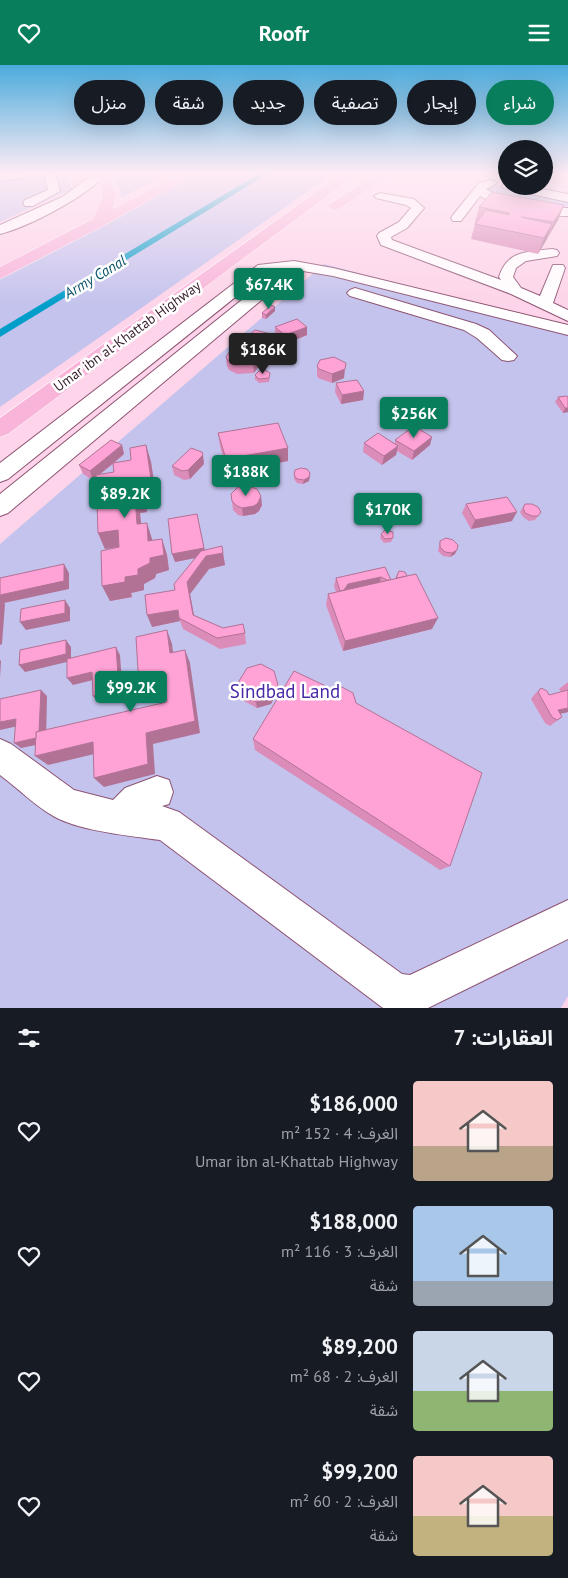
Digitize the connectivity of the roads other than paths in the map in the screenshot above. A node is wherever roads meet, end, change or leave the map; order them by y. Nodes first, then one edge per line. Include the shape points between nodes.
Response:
1 (30, 217) edge
2 (102, 217) edge
3 (109, 217) edge
4 (291, 217) edge
5 (316, 217) edge
6 (410, 217) edge
7 (98, 223) junction
8 (0, 231) edge
9 (552, 253) dead end
10 (294, 265) junction
11 (558, 268) dead end
12 (333, 272) junction
13 (0, 274) edge
14 (195, 287) junction
15 (516, 291) junction
16 (568, 301) edge
17 (546, 302) junction
18 (568, 316) edge
19 (568, 330) edge
20 (508, 356) dead end
21 (0, 429) edge
22 (0, 474) edge
23 (0, 507) edge
24 (0, 755) edge
25 (157, 792) dead end
26 (119, 818) junction
27 (568, 919) edge

1 - 8 street
2 - 7 highway
3 - 7 highway
4 - 14 highway, Umar ibn al-Khattab Highway
5 - 14 highway
6 - 15 street via 384,236 386,242
7 - 13 highway
9 - 15 street via 522,257 509,266 506,277
10 - 12 street
10 - 22 street via 277,264 263,268
10 - 23 street
11 - 17 street
12 - 19 street
12 - 20 street via 329,278 334,287 470,327
14 - 21 highway, Umar ibn al-Khattab Highway
15 - 17 street
16 - 17 street
17 - 18 street
24 - 26 street via 66,805
25 - 26 street via 137,800
26 - 27 street via 167,824 395,993 412,995

